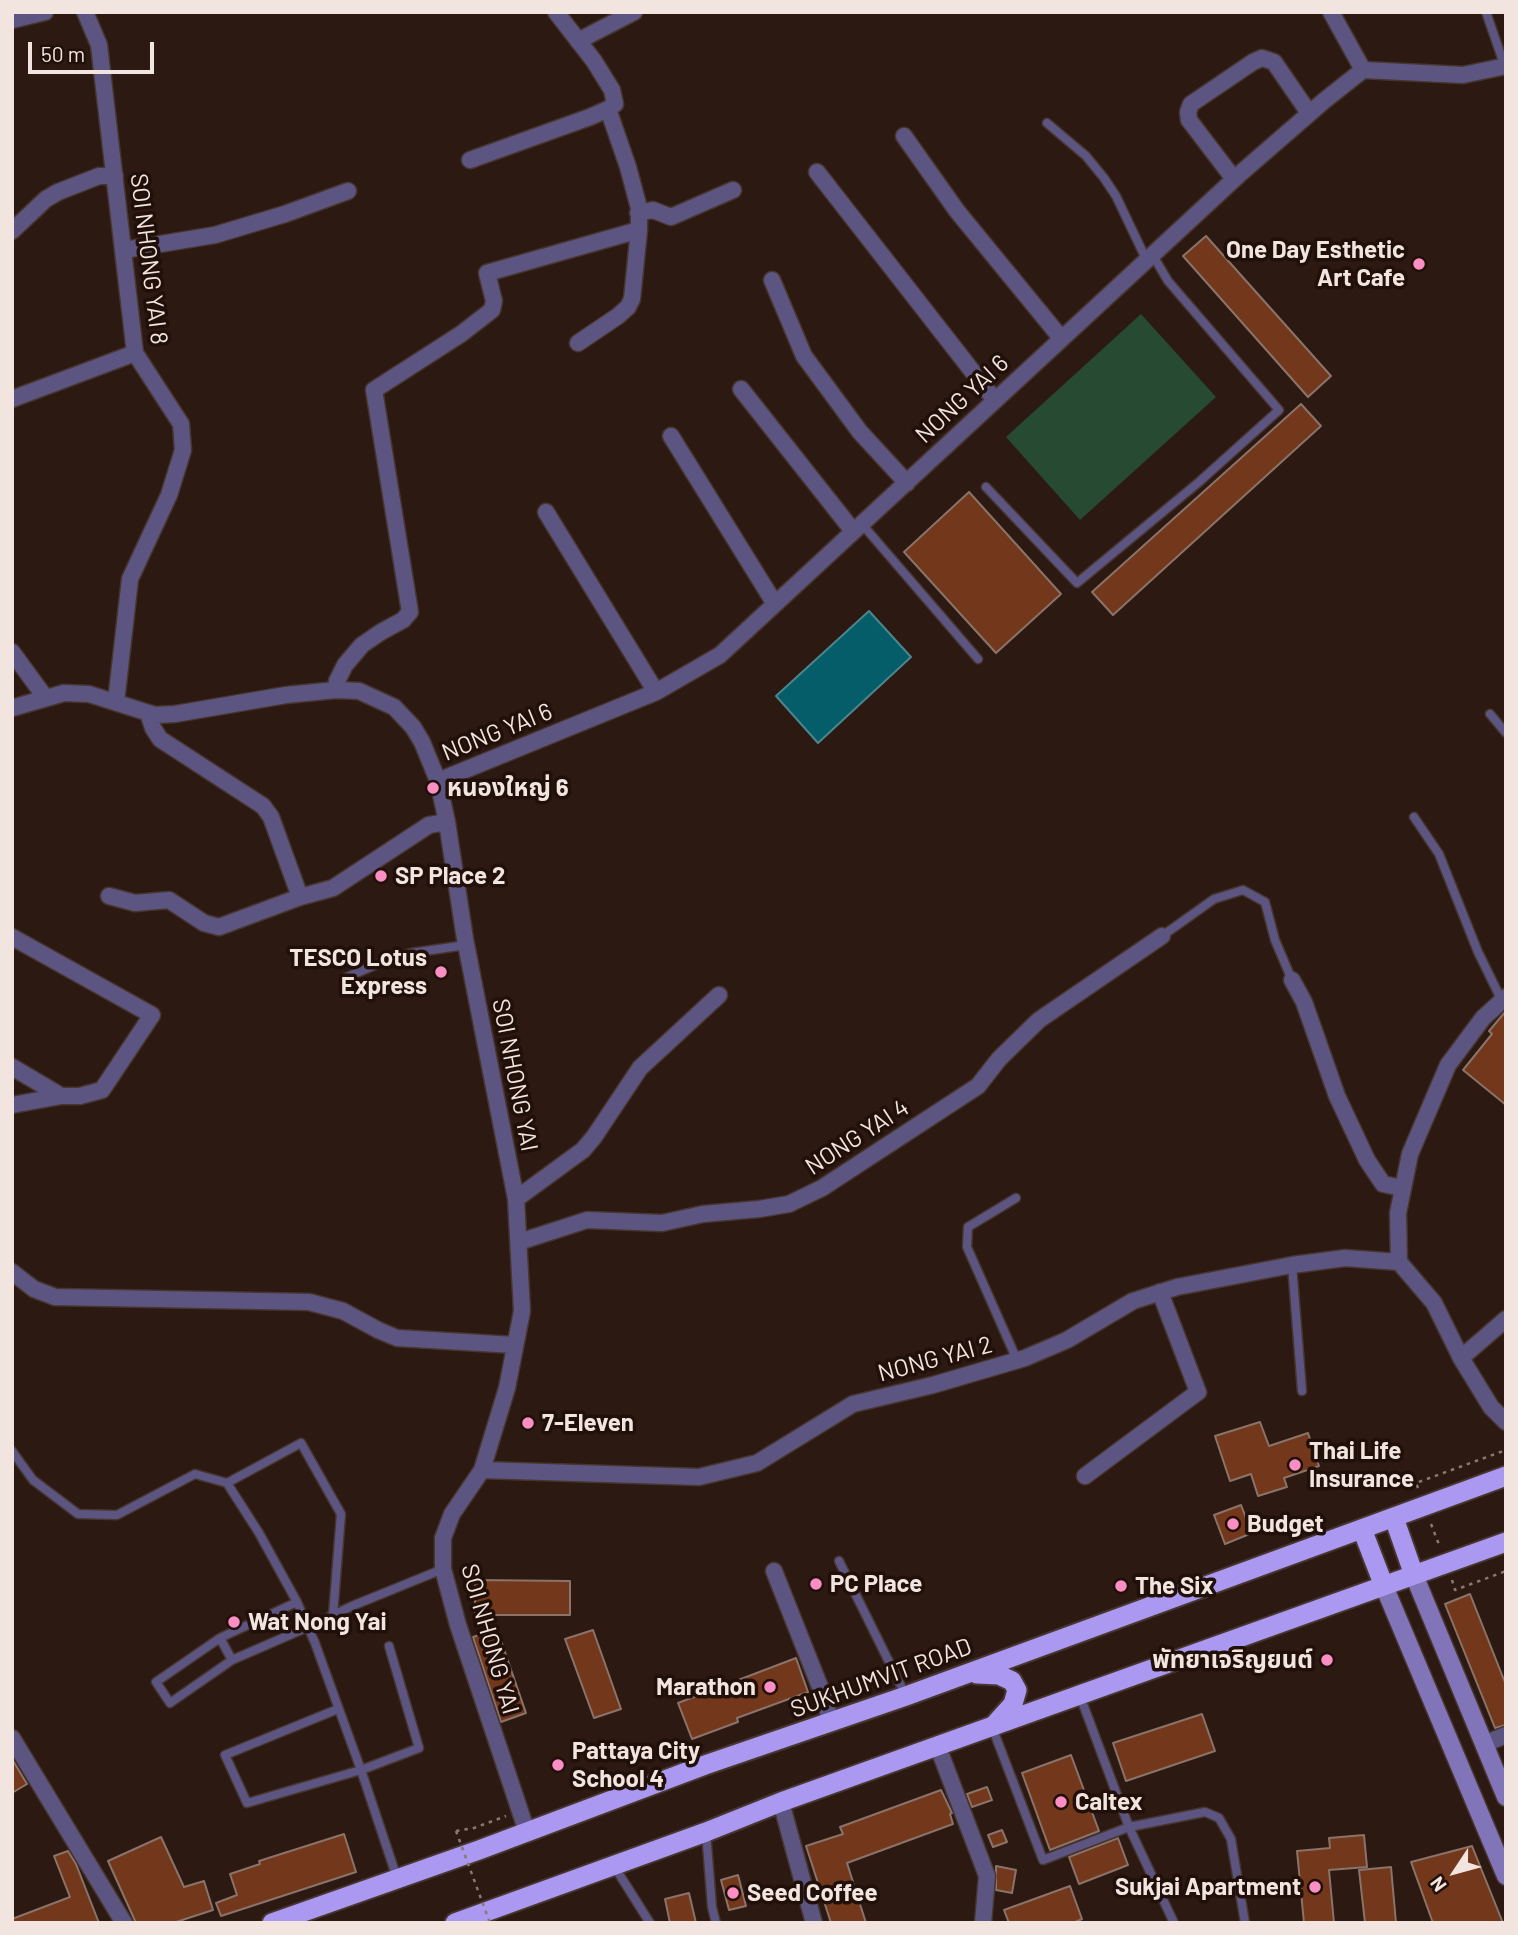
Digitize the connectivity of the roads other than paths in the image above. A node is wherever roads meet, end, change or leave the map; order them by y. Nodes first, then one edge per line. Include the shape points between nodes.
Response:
1 (45, 12) edge
2 (85, 12) edge
3 (556, 12) edge
4 (635, 12) edge
5 (1331, 12) edge
6 (1486, 12) edge
7 (12, 20) edge
8 (578, 41) junction
9 (1505, 66) edge
10 (1363, 70) junction
11 (608, 110) junction
12 (1309, 113) junction
13 (1047, 123) dead end
14 (904, 136) dead end
15 (470, 160) dead end
16 (817, 172) dead end
17 (115, 176) junction
18 (1234, 179) junction
19 (733, 190) dead end
20 (348, 191) dead end
21 (638, 213) junction
22 (639, 230) junction
23 (12, 231) edge
24 (124, 250) junction
25 (1149, 257) junction
26 (772, 280) dead end
27 (1060, 338) junction
28 (578, 343) dead end
29 (135, 353) junction
30 (741, 389) dead end
31 (12, 399) edge
32 (994, 399) junction
33 (671, 436) dead end
34 (907, 483) junction
35 (986, 486) dead end
36 (546, 512) dead end
37 (857, 527) junction
38 (775, 604) junction
39 (12, 652) edge
40 (978, 659) dead end
41 (336, 690) junction
42 (656, 692) junction
43 (45, 697) junction
44 (116, 702) junction
45 (12, 708) edge
46 (148, 713) junction
47 (1490, 714) dead end
48 (1506, 733) edge
49 (438, 781) junction
50 (1414, 817) dead end
51 (447, 822) junction
52 (109, 896) dead end
53 (300, 897) junction
54 (1162, 936) joint
55 (12, 937) edge
56 (466, 945) junction
57 (345, 978) dead end
58 (1292, 980) joint
59 (719, 995) dead end
60 (1504, 999) edge
61 (12, 1067) edge
62 (61, 1096) junction
63 (12, 1105) edge
64 (1402, 1188) junction
65 (1016, 1198) dead end
66 (516, 1199) junction
67 (519, 1242) junction
68 (1399, 1262) junction
69 (1292, 1265) junction
70 (12, 1272) edge
71 (1160, 1292) junction
72 (1506, 1319) edge
73 (514, 1345) junction
74 (1461, 1358) junction
75 (1017, 1360) junction
76 (1302, 1391) dead end
77 (1506, 1422) edge
78 (12, 1451) edge
79 (482, 1470) junction
80 (1085, 1476) dead end
81 (1506, 1476) edge
82 (227, 1483) junction
83 (1394, 1518) junction
84 (1362, 1529) junction
85 (1506, 1542) edge
86 (839, 1561) dead end
87 (443, 1569) junction
88 (774, 1571) dead end
89 (1414, 1575) junction
90 (1384, 1586) junction
91 (297, 1602) junction
92 (333, 1615) junction
93 (308, 1627) junction
94 (220, 1638) junction
95 (389, 1646) dead end
96 (232, 1660) junction
97 (969, 1673) junction
98 (906, 1696) junction
99 (1080, 1696) junction
100 (338, 1709) junction
101 (830, 1723) junction
102 (992, 1727) junction
103 (1506, 1735) edge
104 (12, 1738) edge
105 (1484, 1744) junction
106 (938, 1747) junction
107 (361, 1770) junction
108 (1506, 1797) edge
109 (782, 1802) junction
110 (1129, 1827) junction
111 (527, 1832) junction
112 (706, 1832) junction
113 (614, 1866) junction
114 (1506, 1876) edge
115 (397, 1878) junction
116 (124, 1923) edge
117 (272, 1923) edge
118 (455, 1923) edge
119 (650, 1923) edge
120 (716, 1923) edge
121 (814, 1923) edge
122 (983, 1923) edge
123 (1174, 1923) edge
124 (1245, 1923) edge

1 - 7 street
2 - 17 street, SOI NHONG YAI 8 via 99,46
3 - 8 street
4 - 8 street
5 - 10 street
6 - 9 lane
8 - 11 street via 612,90 615,104
9 - 10 street via 1464,75
10 - 12 street, NONG YAI 6
11 - 15 street
11 - 21 street
12 - 18 street, NONG YAI 6
12 - 18 street via 1274,62 1262,58 1191,104 1189,120
13 - 25 lane via 1104,178
14 - 27 street via 957,211
16 - 32 street
17 - 23 street via 99,176 58,192
17 - 24 street, SOI NHONG YAI 8
18 - 25 street, NONG YAI 6
19 - 21 street via 671,217 653,210
20 - 24 street via 215,235
21 - 22 street
22 - 28 street via 628,307
22 - 41 street via 487,273 492,310 374,390 410,612 362,645 345,665
24 - 29 street, SOI NHONG YAI 8
25 - 27 street, NONG YAI 6
25 - 35 lane via 1279,410 1077,583
26 - 34 street via 804,356 860,432
27 - 32 street, NONG YAI 6
29 - 31 street
29 - 44 street, SOI NHONG YAI 8 via 181,424 183,450 169,495 130,579
30 - 37 street
32 - 34 street, NONG YAI 6
33 - 38 street
34 - 37 street, NONG YAI 6
36 - 42 street
37 - 38 street, NONG YAI 6
37 - 40 lane
38 - 42 street, NONG YAI 6 via 720,655
39 - 43 street
41 - 46 street, SOI NHONG YAI via 175,714
41 - 49 street, SOI NHONG YAI via 359,691 394,707 413,727
42 - 49 street, NONG YAI 6
43 - 44 street, SOI NHONG YAI via 64,692
43 - 45 street, SOI NHONG YAI
44 - 46 street, SOI NHONG YAI
46 - 53 street via 160,739 263,806
47 - 48 lane
49 - 51 street, SOI NHONG YAI
50 - 60 lane via 1439,854 1478,952
51 - 53 street via 429,825 332,888
51 - 56 street, SOI NHONG YAI
52 - 53 street via 135,903 169,900 204,923 219,927
54 - 58 lane via 1214,899 1243,890 1265,902
54 - 67 street, NONG YAI 4 via 1039,1020 978,1086 822,1188 789,1204 662,1223 587,1220
55 - 62 street via 152,1015 102,1090
56 - 57 lane via 411,953
56 - 66 street, SOI NHONG YAI
58 - 64 street via 1367,1160 1383,1184
59 - 66 street via 640,1068 583,1150
60 - 64 street via 1483,1018 1448,1065 1410,1154
61 - 62 street
62 - 63 street
64 - 68 street
65 - 75 lane via 968,1227 967,1247
66 - 67 street, SOI NHONG YAI
67 - 73 street, SOI NHONG YAI via 522,1311
68 - 69 street, NONG YAI 2 via 1345,1258
68 - 74 street via 1434,1303
69 - 71 street, NONG YAI 2
69 - 76 lane
70 - 73 street via 34,1289 55,1297 309,1302 342,1311 397,1338
71 - 75 street, NONG YAI 2
71 - 80 street via 1198,1392
72 - 74 street
73 - 79 street, SOI NHONG YAI via 507,1388
74 - 77 street via 1491,1407
75 - 79 street, NONG YAI 2 via 853,1404 757,1463 699,1477
78 - 82 lane via 33,1480 78,1514 117,1516 195,1474
79 - 87 street, SOI NHONG YAI via 452,1514 443,1538
81 - 83 highway, SUKHUMVIT ROAD
82 - 91 lane
82 - 92 lane via 300,1443 341,1514
83 - 84 highway, SUKHUMVIT ROAD
83 - 89 highway
84 - 90 highway
84 - 97 highway, SUKHUMVIT ROAD
85 - 89 highway
86 - 98 lane
87 - 92 lane
87 - 111 street, SOI NHONG YAI
88 - 101 street via 826,1702
89 - 90 highway
89 - 105 main road
90 - 99 highway
90 - 114 main road
91 - 93 lane
91 - 94 lane
92 - 93 lane
93 - 96 lane
93 - 100 lane
94 - 96 lane
94 - 96 lane via 156,1682 170,1703
95 - 107 lane via 419,1748
97 - 98 highway, SUKHUMVIT ROAD
97 - 102 highway via 999,1675 1012,1681 1017,1690 1013,1704
98 - 101 highway, SUKHUMVIT ROAD
99 - 102 highway
99 - 110 lane
100 - 107 lane
100 - 107 lane via 225,1755 247,1803
101 - 111 highway, SUKHUMVIT ROAD
102 - 106 highway
102 - 110 lane via 1042,1860
103 - 105 street
104 - 116 street
105 - 108 main road
106 - 109 highway
106 - 122 street via 987,1876
107 - 115 lane
109 - 112 highway
109 - 121 street
110 - 123 lane
110 - 124 lane via 1205,1812 1219,1818 1230,1839
111 - 115 highway, SUKHUMVIT ROAD
112 - 113 highway
112 - 120 lane
113 - 118 highway
113 - 119 lane
115 - 117 highway, SUKHUMVIT ROAD

